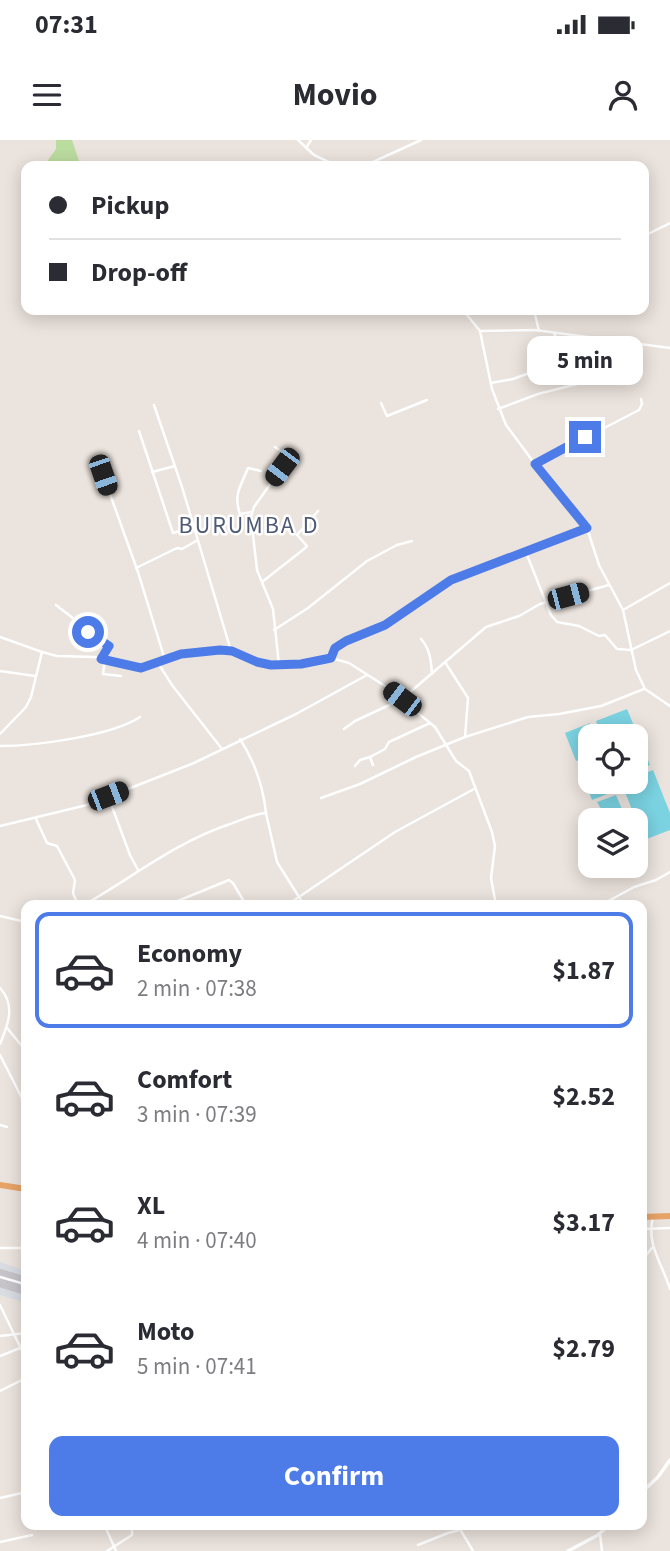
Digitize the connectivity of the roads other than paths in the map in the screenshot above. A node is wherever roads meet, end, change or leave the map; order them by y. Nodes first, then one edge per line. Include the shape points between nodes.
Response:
1 (298, 140) edge
2 (311, 140) edge
3 (421, 140) edge
4 (306, 148) junction
5 (328, 161) edge
6 (375, 161) edge
7 (670, 223) edge
8 (649, 234) edge
9 (467, 315) edge
10 (535, 315) edge
11 (480, 331) junction
12 (539, 331) junction
13 (553, 333) junction
14 (670, 348) edge
15 (543, 368) dead end
16 (491, 383) junction
17 (641, 399) dead end
18 (427, 400) dead end
19 (381, 402) dead end
20 (154, 405) dead end
21 (498, 409) junction
22 (139, 430) dead end
23 (275, 447) dead end
24 (535, 464) junction
25 (175, 466) junction
26 (261, 471) dead end
27 (102, 472) dead end
28 (152, 472) junction
29 (318, 511) dead end
30 (252, 512) junction
31 (194, 527) junction
32 (587, 528) junction
33 (197, 541) junction
34 (412, 541) dead end
35 (525, 550) junction
36 (136, 568) junction
37 (262, 582) junction
38 (670, 583) edge
39 (609, 585) junction
40 (547, 602) junction
41 (56, 605) dead end
42 (623, 610) junction
43 (274, 630) junction
44 (670, 631) edge
45 (0, 637) edge
46 (421, 639) dead end
47 (231, 650) junction
48 (631, 650) junction
49 (42, 652) junction
50 (429, 654) junction
51 (331, 658) junction
52 (103, 659) junction
53 (165, 660) junction
54 (445, 662) junction
55 (158, 663) junction
56 (278, 665) junction
57 (441, 666) junction
58 (0, 671) edge
59 (368, 674) junction
60 (432, 674) junction
61 (36, 676) junction
62 (121, 676) dead end
63 (645, 689) junction
64 (402, 699) junction
65 (670, 706) edge
66 (140, 717) dead end
67 (430, 723) junction
68 (344, 729) dead end
69 (0, 734) edge
70 (465, 737) junction
71 (240, 739) junction
72 (446, 744) junction
73 (0, 746) edge
74 (222, 749) junction
75 (370, 757) junction
76 (373, 765) dead end
77 (355, 766) dead end
78 (476, 789) junction
79 (108, 796) junction
80 (320, 798) dead end
81 (266, 813) junction
82 (36, 818) junction
83 (0, 826) edge
84 (138, 870) junction
85 (670, 872) edge
86 (300, 897) junction
87 (76, 900) edge
88 (97, 900) edge
89 (182, 900) edge
90 (243, 900) edge
91 (295, 900) edge
92 (302, 900) edge
93 (495, 900) edge
94 (610, 900) edge
95 (0, 916) edge
96 (21, 921) edge
97 (0, 988) edge
98 (7, 1028) junction
99 (0, 1044) edge
100 (21, 1045) edge
101 (0, 1055) edge
102 (21, 1096) edge
103 (0, 1125) edge
104 (7, 1127) dead end
105 (0, 1185) edge
106 (21, 1188) edge
107 (670, 1216) edge
108 (647, 1217) edge
109 (653, 1217) junction
110 (670, 1228) edge
111 (649, 1229) junction
112 (0, 1248) edge
113 (21, 1248) edge
114 (652, 1248) dead end
115 (647, 1254) edge
116 (664, 1272) junction
117 (670, 1272) edge
118 (0, 1276) edge
119 (21, 1283) edge
120 (670, 1289) edge
121 (0, 1304) edge
122 (21, 1334) edge
123 (0, 1336) edge
124 (15, 1336) junction
125 (20, 1348) joint
126 (0, 1356) edge
127 (21, 1380) edge
128 (0, 1391) edge
129 (670, 1460) edge
130 (647, 1487) edge
131 (21, 1493) edge
132 (0, 1499) edge
133 (107, 1530) edge
134 (132, 1530) edge
135 (604, 1530) edge
136 (460, 1531) joint
137 (600, 1534) junction
138 (32, 1535) dead end
139 (0, 1542) edge
140 (418, 1545) dead end
141 (114, 1546) junction
142 (107, 1551) edge
143 (116, 1551) edge
144 (473, 1551) edge
145 (568, 1551) edge
146 (602, 1551) edge

1 - 4 street
2 - 4 street
3 - 6 street
4 - 5 street
7 - 8 street
9 - 11 street
10 - 12 street
11 - 12 street
11 - 16 street
12 - 13 street
13 - 14 street
13 - 21 street via 589,381
15 - 16 street
16 - 21 street
17 - 24 street via 639,410
18 - 19 street via 387,416
20 - 25 street
21 - 24 street
22 - 28 street
23 - 30 street via 288,458
24 - 32 street
25 - 28 street
25 - 31 street
26 - 30 street via 248,468 237,492 240,514
27 - 36 street
28 - 31 street via 173,533
29 - 37 street via 297,535 307,546
30 - 37 street
31 - 33 street
32 - 35 street
32 - 39 street
33 - 36 street
33 - 47 street
34 - 43 street via 367,562
35 - 40 street
35 - 51 street via 443,584 385,625 335,648
36 - 53 street
37 - 43 street via 273,609
38 - 42 street
39 - 40 street
39 - 42 street
40 - 48 street via 557,622 607,636 617,649
40 - 54 street via 483,628
41 - 52 street via 108,645
42 - 48 street
43 - 56 street
44 - 48 street
45 - 49 street
46 - 50 street
47 - 53 street via 181,654
47 - 56 street via 257,662
48 - 63 street
49 - 52 street
49 - 61 street
50 - 57 street
50 - 60 street
51 - 56 street
51 - 59 street
52 - 55 street via 141,668
52 - 62 street via 103,674
53 - 55 street
54 - 57 street
54 - 70 street via 468,698
55 - 74 street
57 - 60 street
58 - 61 street
59 - 64 street
59 - 71 street
60 - 64 street
61 - 69 street via 26,707
63 - 65 street
63 - 70 street via 601,706 528,717
64 - 67 street
64 - 68 street
66 - 73 street via 73,737
67 - 72 street
67 - 75 street via 389,742
70 - 72 street
71 - 74 street
71 - 81 street via 255,768
72 - 78 street via 469,771
72 - 80 street
74 - 79 street
75 - 76 street
75 - 77 street
78 - 86 street via 395,832
78 - 93 street via 494,839 491,878
79 - 82 street
79 - 84 street
81 - 84 street via 207,831
81 - 86 street via 277,862
82 - 83 street
82 - 87 street via 47,843 57,846 74,877
84 - 88 street
85 - 94 street
86 - 91 street
86 - 92 street
89 - 90 street via 229,880
95 - 96 street
97 - 98 street via 10,1007
98 - 99 street
98 - 100 street
101 - 102 street
103 - 104 street
105 - 106 highway
107 - 109 highway
108 - 109 highway
109 - 111 street
110 - 111 street
111 - 116 street
112 - 113 street
114 - 115 street
116 - 117 street
116 - 120 street
118 - 119 street
121 - 124 street
122 - 124 street
123 - 124 street
124 - 125 street
125 - 126 street
127 - 128 street
129 - 130 street
131 - 132 street
133 - 141 street
134 - 141 street via 132,1535
135 - 137 street
136 - 140 street
136 - 144 street
137 - 145 street
137 - 146 street
138 - 139 street
141 - 142 street
141 - 143 street

